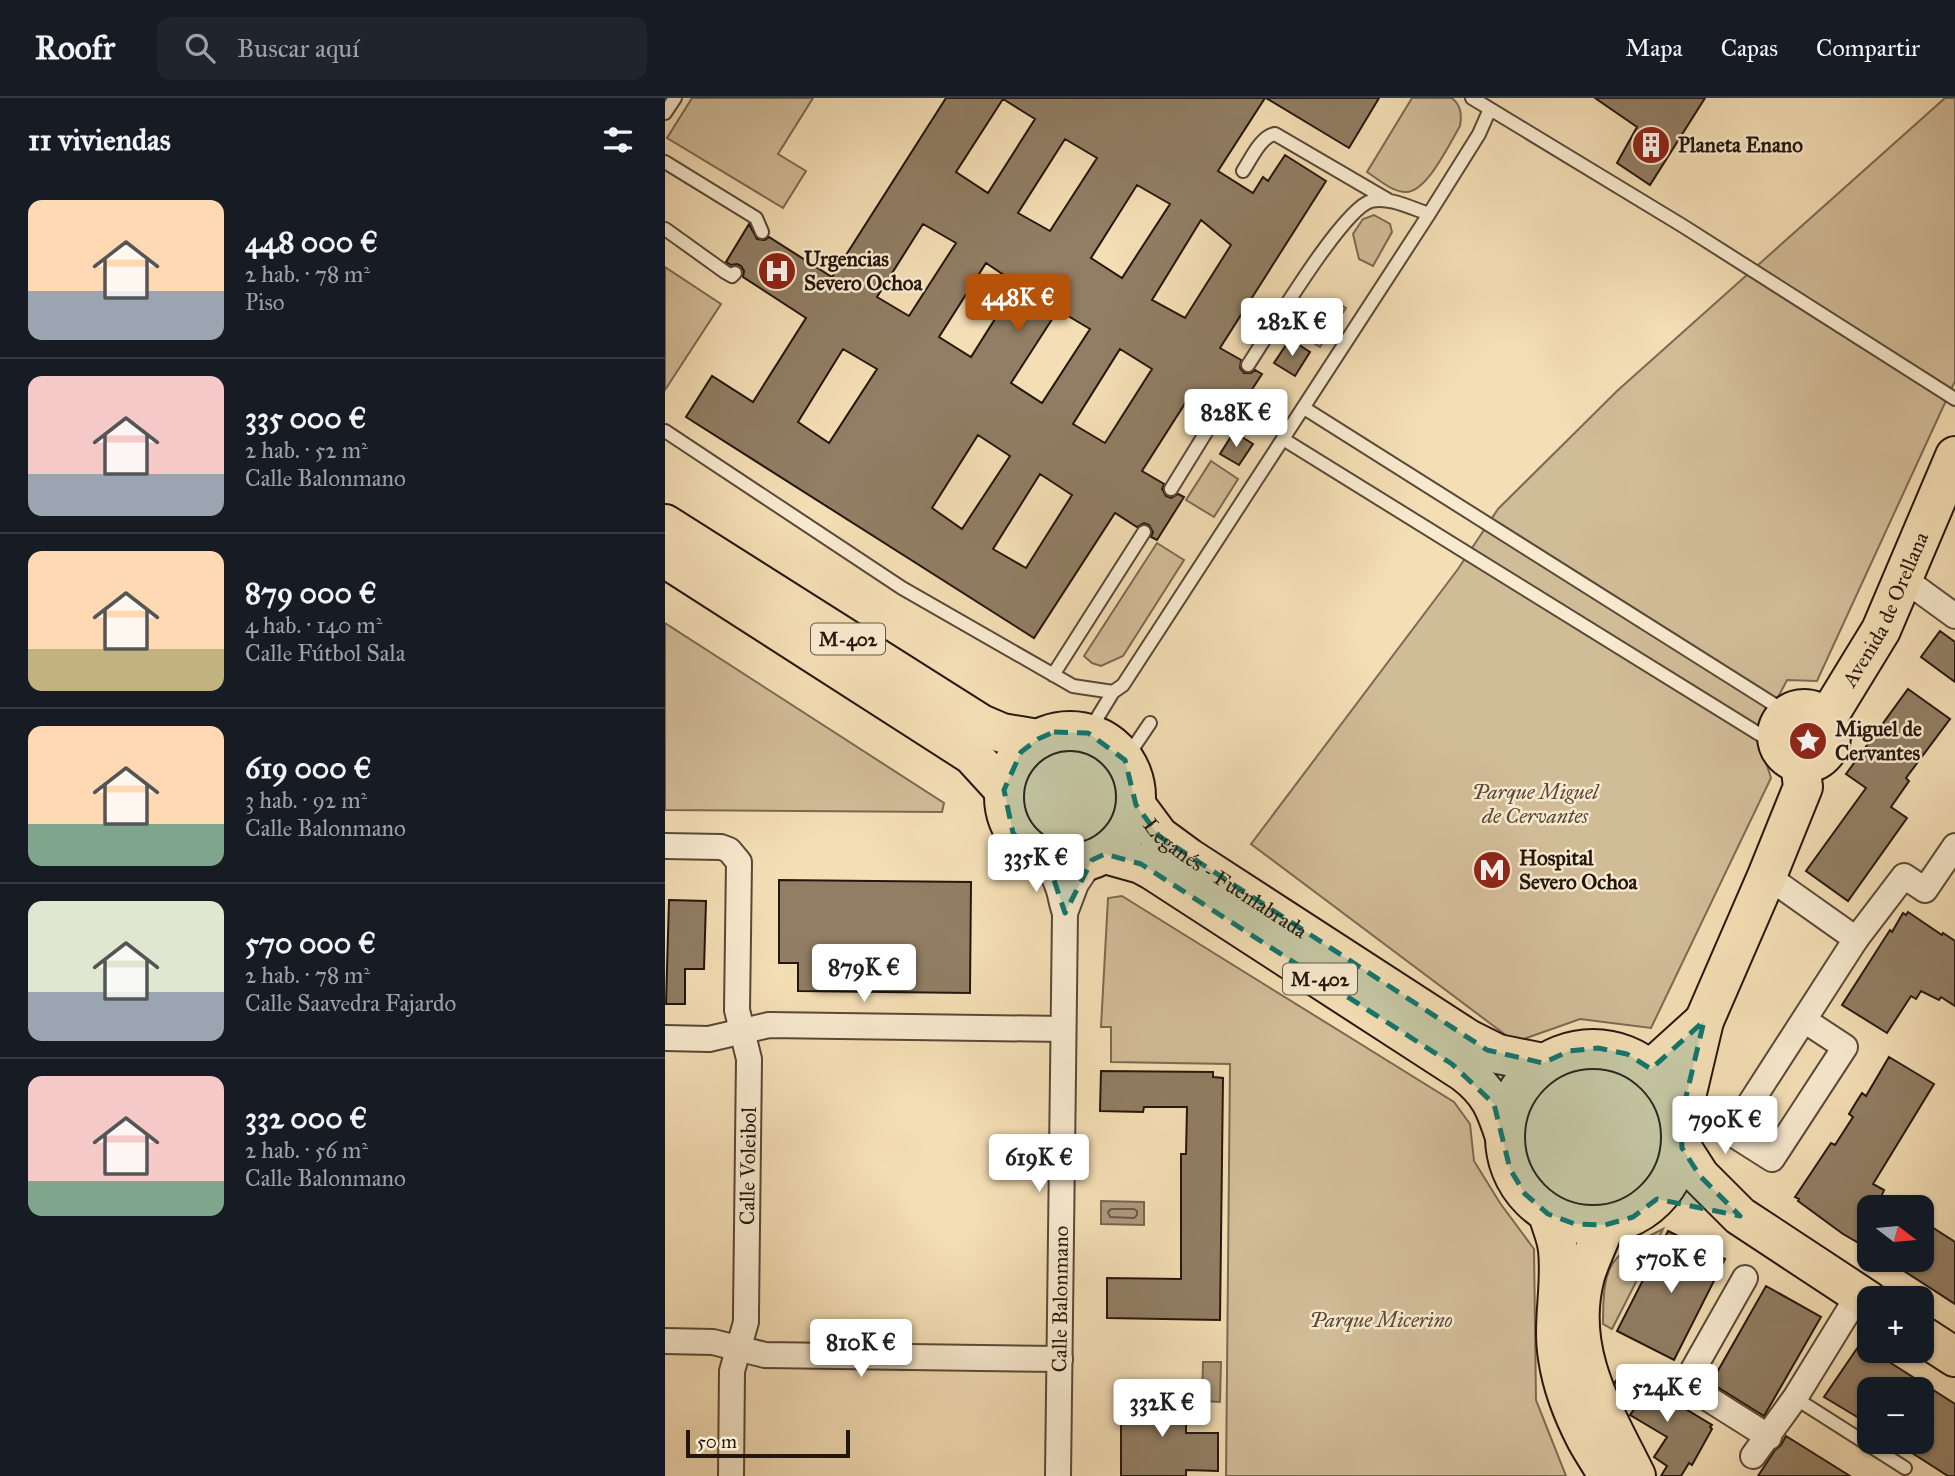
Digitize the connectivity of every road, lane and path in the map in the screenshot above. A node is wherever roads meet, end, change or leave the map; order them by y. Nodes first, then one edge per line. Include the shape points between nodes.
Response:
1 (675, 98) edge
2 (1472, 98) edge
3 (1490, 110) junction
4 (665, 113) edge
5 (665, 162) edge
6 (1243, 171) dead end
7 (1391, 202) junction
8 (1429, 214) junction
9 (665, 229) edge
10 (762, 232) dead end
11 (736, 273) dead end
12 (1248, 365) dead end
13 (1955, 399) edge
14 (1221, 408) dead end
15 (1304, 408) junction
16 (665, 430) edge
17 (1283, 439) junction
18 (1955, 456) edge
19 (1171, 489) dead end
20 (665, 524) edge
21 (1144, 532) dead end
22 (665, 558) edge
23 (1903, 579) junction
24 (1955, 616) edge
25 (1053, 675) junction
26 (1113, 692) junction
27 (1150, 723) dead end
28 (1088, 733) junction
29 (1038, 739) junction
30 (1790, 741) junction
31 (1125, 760) junction
32 (1004, 790) junction
33 (1136, 805) junction
34 (665, 846) edge
35 (1955, 846) edge
36 (1039, 855) junction
37 (1099, 857) junction
38 (1767, 876) junction
39 (1065, 913) junction
40 (1856, 939) junction
41 (1804, 1020) junction
42 (1704, 1021) junction
43 (1063, 1029) junction
44 (743, 1031) junction
45 (665, 1038) edge
46 (1543, 1063) junction
47 (1651, 1069) junction
48 (1681, 1133) junction
49 (1505, 1137) junction
50 (1657, 1199) junction
51 (1548, 1214) junction
52 (1740, 1216) junction
53 (1605, 1226) junction
54 (1745, 1278) dead end
55 (1857, 1292) edge
56 (1857, 1307) edge
57 (665, 1341) edge
58 (1934, 1343) edge
59 (739, 1348) junction
60 (1955, 1357) edge
61 (1060, 1359) junction
62 (1795, 1398) junction
63 (1905, 1468) dead end
64 (731, 1476) edge
65 (1058, 1476) edge
66 (1608, 1476) edge
67 (1636, 1476) edge

1 - 4 lane
2 - 3 lane
3 - 8 lane
3 - 13 lane
5 - 10 lane via 756,218
6 - 7 lane via 1264,140 1275,134
7 - 8 lane
7 - 12 lane via 1371,201 1346,220
8 - 15 lane
9 - 11 lane via 725,272
14 - 19 lane
15 - 17 lane
15 - 30 lane
16 - 25 lane via 902,588
17 - 26 lane via 1123,685
17 - 30 lane
18 - 23 main road, Avenida de Orellana
20 - 29 main road, M-402 via 981,724
21 - 25 lane
22 - 32 main road, M-402 via 972,755
23 - 24 street
23 - 30 main road, Avenida de Orellana via 1881,630 1826,720 1803,709
25 - 26 lane via 1073,686
26 - 28 lane
27 - 31 lane
28 - 29 main road, M-402 via 1054,732
28 - 31 main road via 1103,739
29 - 32 main road via 1021,752
30 - 38 main road via 1803,787
31 - 33 main road, Leganés - Fuenlabrada / M-402 via 1136,789
32 - 36 main road, Leganés - Fuenlabrada / M-402 via 1005,812 1013,833
33 - 37 main road, Leganés - Fuenlabrada via 1120,841
33 - 46 main road, Leganés - Fuenlabrada / M-402 via 1159,836 1189,858 1468,1039 1498,1054
34 - 44 street, Calle Voleibol via 721,847 739,862 737,1010
35 - 40 street via 1925,890 1904,876
36 - 37 main road, Leganés - Fuenlabrada / M-402 via 1069,864
36 - 39 street, Calle Balonmano via 1056,881
37 - 39 street, Calle Balonmano via 1076,884
37 - 49 main road, Leganés - Fuenlabrada / M-402 via 1152,870 1452,1063 1482,1087 1494,1104
38 - 40 street
38 - 42 main road
39 - 43 street, Calle Balonmano
40 - 41 street
41 - 41 street via 1731,1133 1772,1159 1845,1047
42 - 47 main road
42 - 48 main road
43 - 44 street via 769,1025
43 - 61 street, Calle Balonmano
44 - 45 street via 709,1038
44 - 59 street, Calle Voleibol via 749,1059 746,1322
46 - 47 main road via 1569,1051 1598,1048 1627,1054
46 - 49 main road via 1522,1084 1509,1110
47 - 48 main road via 1670,1091
48 - 50 main road via 1674,1175
48 - 52 main road via 1700,1176
49 - 51 main road via 1510,1169 1525,1194
50 - 52 main road
50 - 53 main road via 1633,1217
51 - 53 main road via 1575,1224
51 - 66 main road via 1558,1248 1557,1357 1573,1410
52 - 55 main road
53 - 67 main road via 1585,1277 1581,1337 1592,1386
54 - 62 street via 1685,1384 1761,1446
56 - 62 street
57 - 59 street via 713,1342
58 - 60 main road
59 - 61 street via 765,1355
59 - 64 street, Calle Voleibol via 732,1371
61 - 65 street, Calle Balonmano
62 - 63 lane

